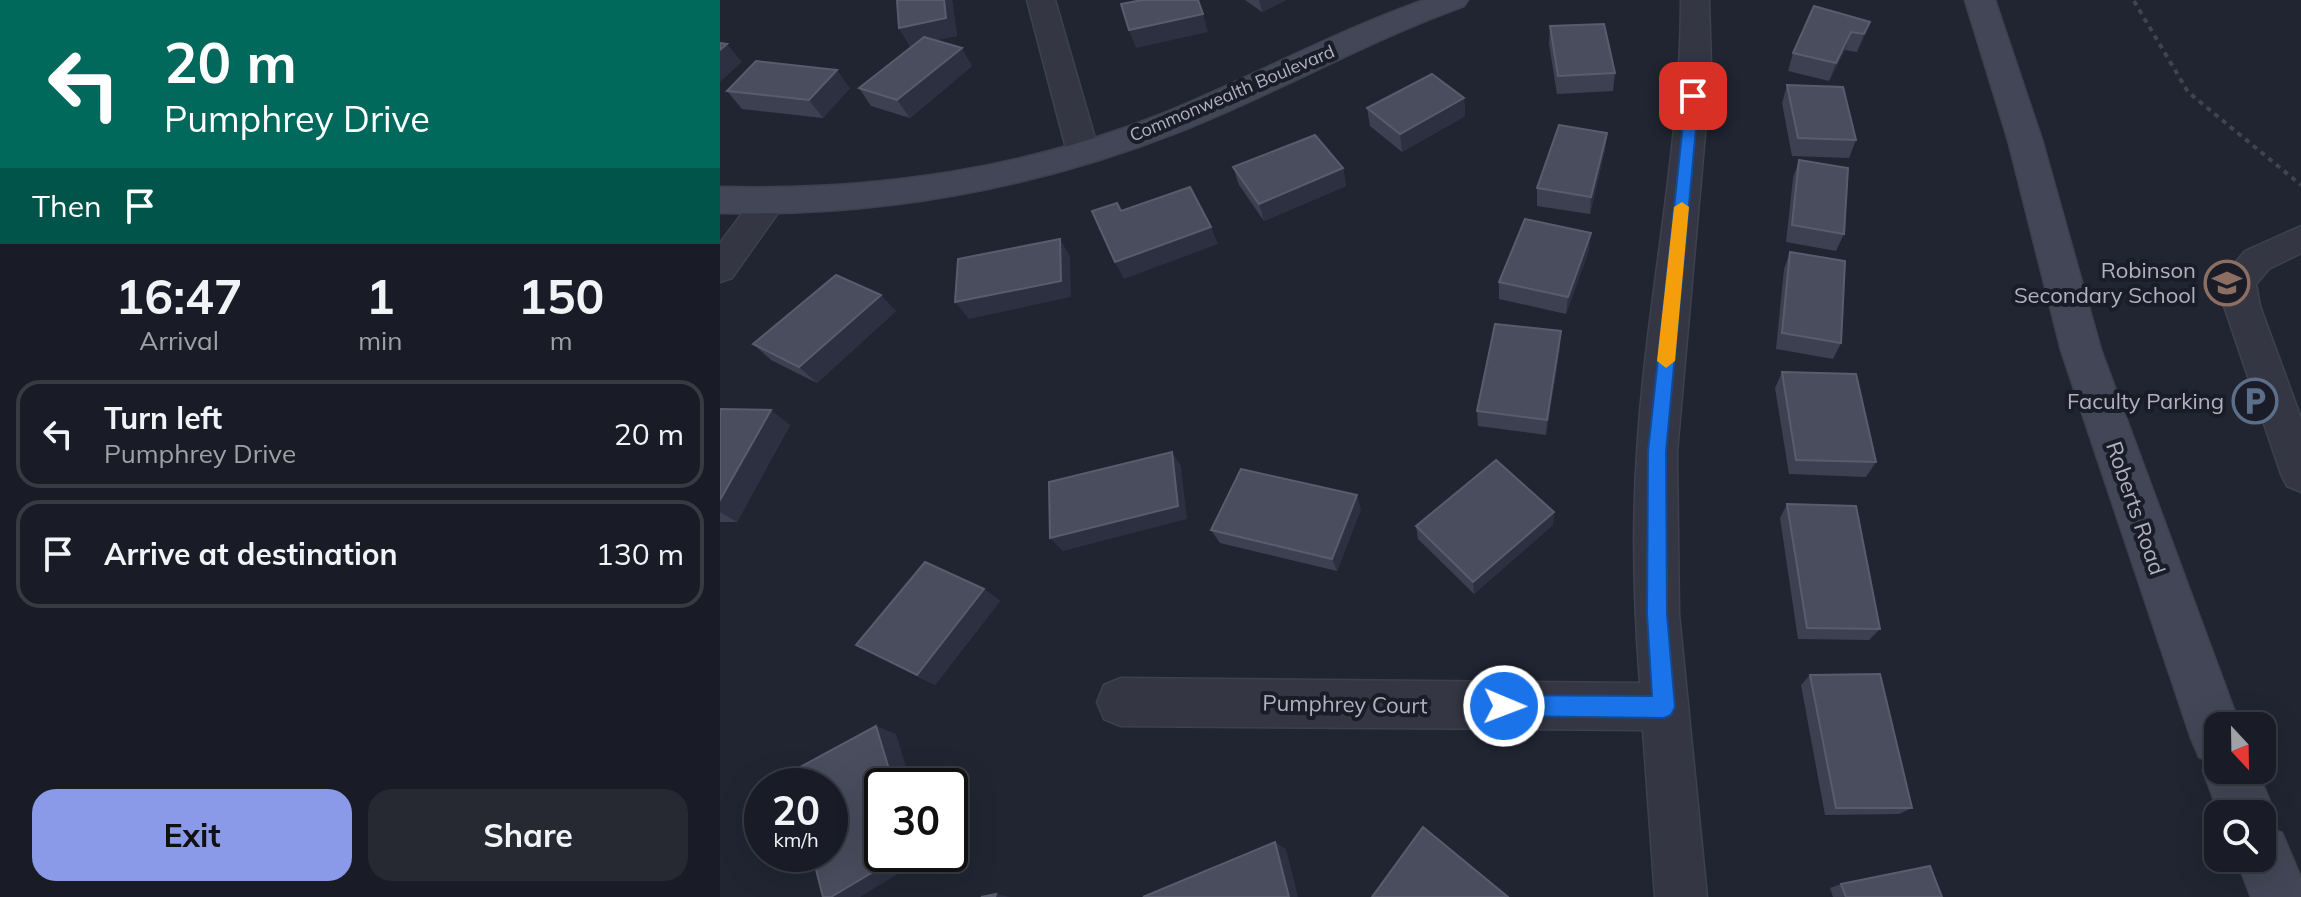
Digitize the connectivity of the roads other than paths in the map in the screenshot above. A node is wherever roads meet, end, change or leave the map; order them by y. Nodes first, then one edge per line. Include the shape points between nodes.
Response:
1 (1041, 0) edge
2 (1453, 0) edge
3 (1695, 0) edge
4 (1980, 0) edge
5 (1083, 152) junction
6 (720, 200) edge
7 (768, 203) junction
8 (2301, 238) edge
9 (720, 269) edge
10 (2301, 474) edge
11 (1121, 702) dead end
12 (1664, 707) junction
13 (2209, 712) edge
14 (2270, 872) edge
15 (1681, 897) edge
16 (2280, 897) edge

1 - 5 street
2 - 5 main road, Commonwealth Boulevard via 1173,122
3 - 12 street via 1696,66 1657,452 1657,614
4 - 13 main road, Roberts Road via 2025,140 2081,350
5 - 7 main road, Commonwealth Boulevard via 992,176 904,191
6 - 7 main road, Commonwealth Boulevard
7 - 9 street
8 - 10 street via 2257,260 2238,281
11 - 12 street, Pumphrey Court
12 - 15 street
14 - 16 main road

